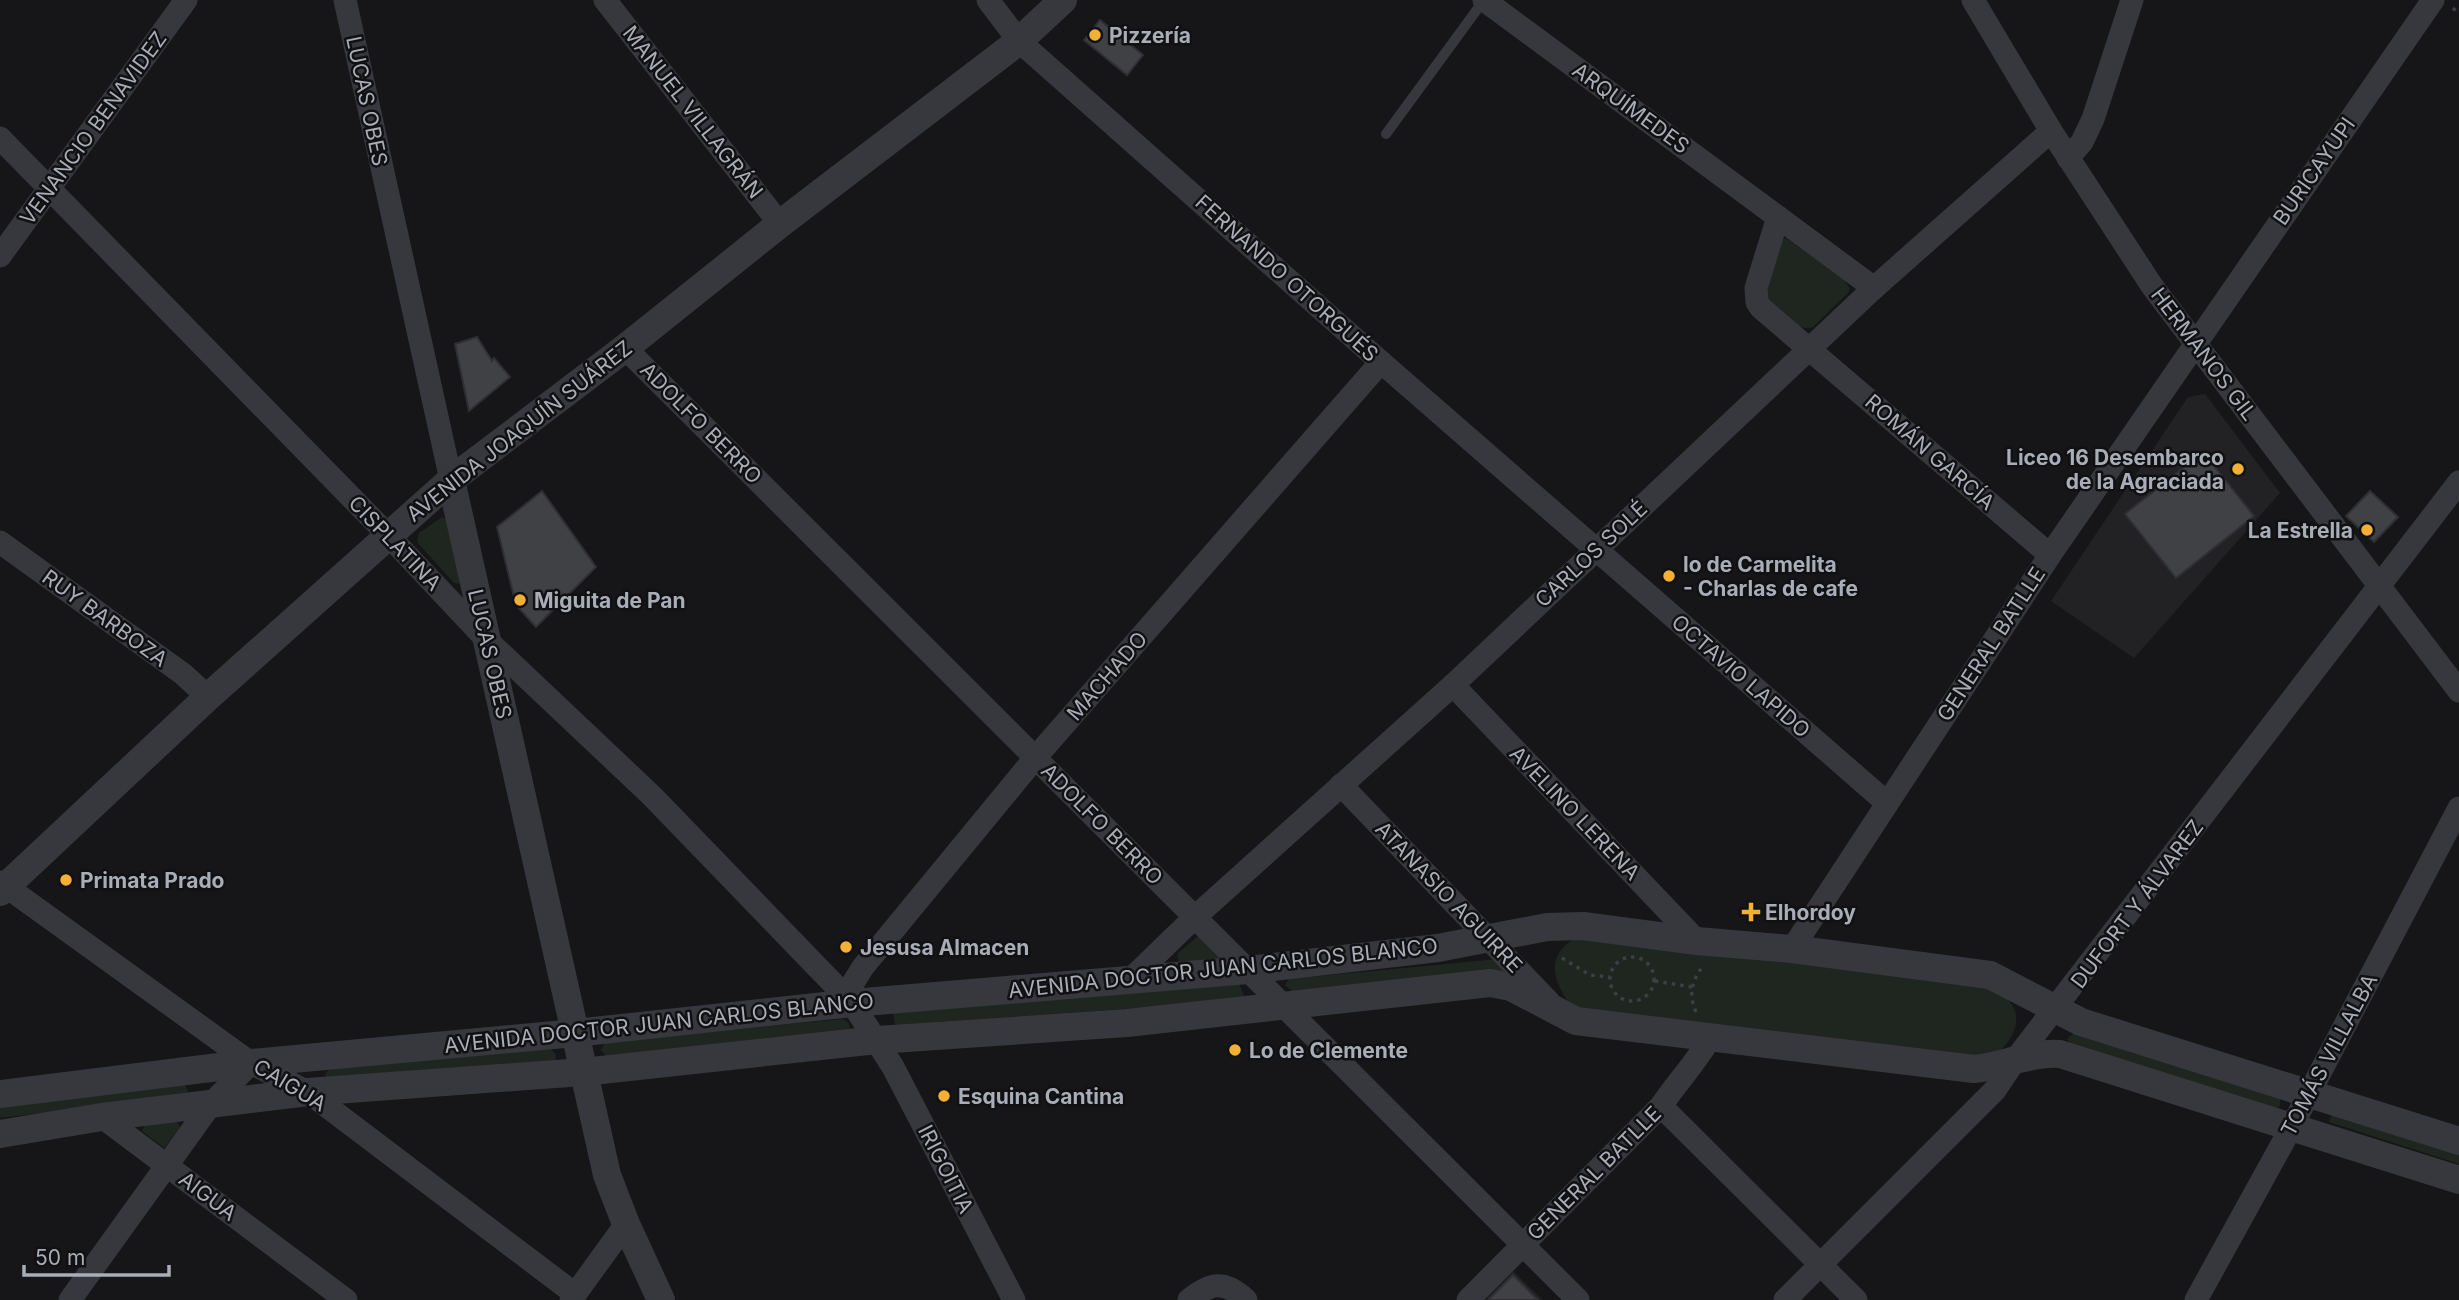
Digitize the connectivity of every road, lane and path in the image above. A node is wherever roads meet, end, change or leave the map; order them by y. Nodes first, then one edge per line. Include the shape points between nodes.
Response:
1 (186, 0) edge
2 (345, 0) edge
3 (605, 0) edge
4 (988, 0) edge
5 (1063, 0) edge
6 (1484, 0) edge
7 (1973, 0) edge
8 (2132, 0) edge
9 (2432, 0) edge
10 (1019, 41) junction
11 (2051, 131) junction
12 (1385, 134) dead end
13 (0, 138) edge
14 (2068, 158) junction
15 (48, 187) junction
16 (1778, 217) junction
17 (780, 224) junction
18 (0, 256) edge
19 (1874, 288) junction
20 (2195, 342) junction
21 (625, 348) junction
22 (1810, 349) junction
23 (1381, 362) junction
24 (451, 480) junction
25 (2459, 482) edge
26 (388, 535) junction
27 (0, 542) edge
28 (1595, 549) junction
29 (2050, 555) junction
30 (2378, 586) junction
31 (487, 640) junction
32 (1453, 685) junction
33 (2459, 691) edge
34 (208, 697) junction
35 (1035, 758) junction
36 (1341, 785) junction
37 (1887, 803) junction
38 (2459, 808) edge
39 (2, 887) edge
40 (1195, 918) junction
41 (1488, 939) junction
42 (1792, 948) junction
43 (1703, 950) junction
44 (1562, 958) dead end
45 (1248, 970) junction
46 (1610, 977) junction
47 (1132, 979) junction
48 (1655, 981) junction
49 (1692, 987) junction
50 (852, 1003) junction
51 (1284, 1006) junction
52 (1556, 1010) junction
53 (2055, 1010) junction
54 (1704, 1028) junction
55 (575, 1033) junction
56 (877, 1040) junction
57 (2015, 1060) junction
58 (251, 1063) junction
59 (583, 1072) junction
60 (308, 1091) junction
61 (2309, 1093) junction
62 (0, 1094) edge
63 (211, 1104) junction
64 (1661, 1106) junction
65 (102, 1117) junction
66 (2292, 1126) junction
67 (0, 1134) edge
68 (2459, 1141) edge
69 (167, 1165) junction
70 (2459, 1180) edge
71 (626, 1224) junction
72 (1523, 1244) junction
73 (1821, 1264) junction
74 (573, 1297) edge
75 (70, 1300) edge
76 (346, 1300) edge
77 (661, 1300) edge
78 (1014, 1300) edge
79 (1189, 1300) edge
80 (1246, 1300) edge
81 (1468, 1300) edge
82 (1578, 1300) edge
83 (1785, 1300) edge
84 (1856, 1300) edge
85 (2196, 1300) edge

1 - 15 street, VENANCIO BENAVIDEZ
2 - 24 street, LUCAS OBES
3 - 17 street, MANUEL VILLAGRÁN
4 - 10 street, FERNANDO OTORGUÉS
5 - 10 street, AVENIDA JOAQUÍN SUÁREZ
6 - 12 lane
6 - 16 street, ARQUÍMEDES
7 - 11 street, HERMANOS GIL
8 - 14 street via 2093,119
9 - 20 street, BURICAYUPI
10 - 17 street, AVENIDA JOAQUÍN SUÁREZ
10 - 23 street, FERNANDO OTORGUÉS
11 - 14 street, HERMANOS GIL
11 - 19 street, CARLOS SOLÉ
13 - 15 street, CISPLATINA
14 - 20 street, HERMANOS GIL via 2152,286
15 - 18 street, VENANCIO BENAVIDEZ
15 - 26 street, CISPLATINA
16 - 19 street, ARQUÍMEDES
16 - 22 street via 1756,288 1757,302
17 - 21 street, AVENIDA JOAQUÍN SUÁREZ
19 - 22 street, CARLOS SOLÉ
20 - 29 street, GENERAL BATLLE
20 - 30 street, HERMANOS GIL
21 - 24 street, AVENIDA JOAQUÍN SUÁREZ
21 - 35 street, ADOLFO BERRO
22 - 28 street, CARLOS SOLÉ
22 - 29 street, ROMÁN GARCÍA
23 - 28 street, FERNANDO OTORGUÉS
23 - 35 street, MACHADO
24 - 26 street, AVENIDA JOAQUÍN SUÁREZ
24 - 31 street, LUCAS OBES
25 - 30 street, DUFORT Y ÁLVAREZ
26 - 31 street, CISPLATINA
26 - 34 street, AVENIDA JOAQUÍN SUÁREZ
27 - 34 street, RUY BARBOZA via 183,674
28 - 32 street, CARLOS SOLÉ
28 - 37 street, OCTAVIO LAPIDO
29 - 37 street, GENERAL BATLLE
30 - 33 street, HERMANOS GIL
30 - 53 street, DUFORT Y ÁLVAREZ
31 - 50 street, CISPLATINA via 652,796
31 - 55 street, LUCAS OBES
32 - 36 street, CARLOS SOLÉ
32 - 43 street, AVELINO LERENA
34 - 39 street, AVENIDA JOAQUÍN SUÁREZ
35 - 40 street, ADOLFO BERRO
35 - 50 street, MACHADO via 863,967 853,983
36 - 40 street, CARLOS SOLÉ
36 - 41 street, ATANASIO AGUIRRE
37 - 42 street, GENERAL BATLLE
38 - 61 street, TOMÁS VILLALBA
39 - 58 street, CAIGUA
40 - 45 street, ADOLFO BERRO
40 - 47 street, CARLOS SOLÉ
41 - 43 street, AVENIDA DOCTOR JUAN CARLOS BLANCO via 1547,927 1583,926
41 - 45 street, AVENIDA DOCTOR JUAN CARLOS BLANCO
41 - 52 street, ATANASIO AGUIRRE
42 - 43 street, AVENIDA DOCTOR JUAN CARLOS BLANCO
42 - 53 street, AVENIDA DOCTOR JUAN CARLOS BLANCO via 1990,975
43 - 49 path via 1702,967
44 - 46 path via 1590,975
45 - 47 street, AVENIDA DOCTOR JUAN CARLOS BLANCO
45 - 51 street, ADOLFO BERRO
46 - 48 path via 1617,995 1634,1001 1650,992
46 - 48 path via 1619,961 1631,957 1648,963
47 - 50 street, AVENIDA DOCTOR JUAN CARLOS BLANCO
48 - 49 path
49 - 54 path via 1694,1008
50 - 55 street, AVENIDA DOCTOR JUAN CARLOS BLANCO
50 - 56 street, CISPLATINA
51 - 52 street, AVENIDA DOCTOR JUAN CARLOS BLANCO via 1490,983 1511,987
51 - 56 street, AVENIDA DOCTOR JUAN CARLOS BLANCO via 1127,1023
51 - 72 street, ADOLFO BERRO
52 - 54 street, AVENIDA DOCTOR JUAN CARLOS BLANCO via 1576,1021
53 - 57 street, DUFORT Y ÁLVAREZ
53 - 61 street, AVENIDA DOCTOR JUAN CARLOS BLANCO
54 - 57 street, AVENIDA DOCTOR JUAN CARLOS BLANCO via 1975,1069
54 - 64 street, GENERAL BATLLE via 1697,1060
55 - 58 street, AVENIDA DOCTOR JUAN CARLOS BLANCO
55 - 59 street, LUCAS OBES
56 - 59 street, AVENIDA DOCTOR JUAN CARLOS BLANCO
56 - 78 street, IRIGOITIA
57 - 66 street, AVENIDA DOCTOR JUAN CARLOS BLANCO via 2039,1052 2060,1054
57 - 73 street, DUFORT Y ÁLVAREZ via 1995,1090
58 - 60 street, CAIGUA
58 - 62 street, AVENIDA DOCTOR JUAN CARLOS BLANCO
58 - 63 street
59 - 60 street, AVENIDA DOCTOR JUAN CARLOS BLANCO
59 - 71 street, LUCAS OBES via 607,1175
60 - 63 street, AVENIDA DOCTOR JUAN CARLOS BLANCO
60 - 74 street, CAIGUA
61 - 66 street, TOMÁS VILLALBA
61 - 68 street, AVENIDA DOCTOR JUAN CARLOS BLANCO
63 - 65 street, AVENIDA DOCTOR JUAN CARLOS BLANCO
63 - 69 street
64 - 72 street, GENERAL BATLLE
64 - 73 street
65 - 67 street, AVENIDA DOCTOR JUAN CARLOS BLANCO
65 - 69 street, AIGUA
66 - 70 street, AVENIDA DOCTOR JUAN CARLOS BLANCO
66 - 85 street, TOMÁS VILLALBA
69 - 75 street
69 - 76 street, AIGUA
71 - 74 street
71 - 77 street, LUCAS OBES
72 - 81 street, GENERAL BATLLE
72 - 82 street, ADOLFO BERRO
73 - 83 street, DUFORT Y ÁLVAREZ
73 - 84 street
79 - 80 street via 1221,1285

